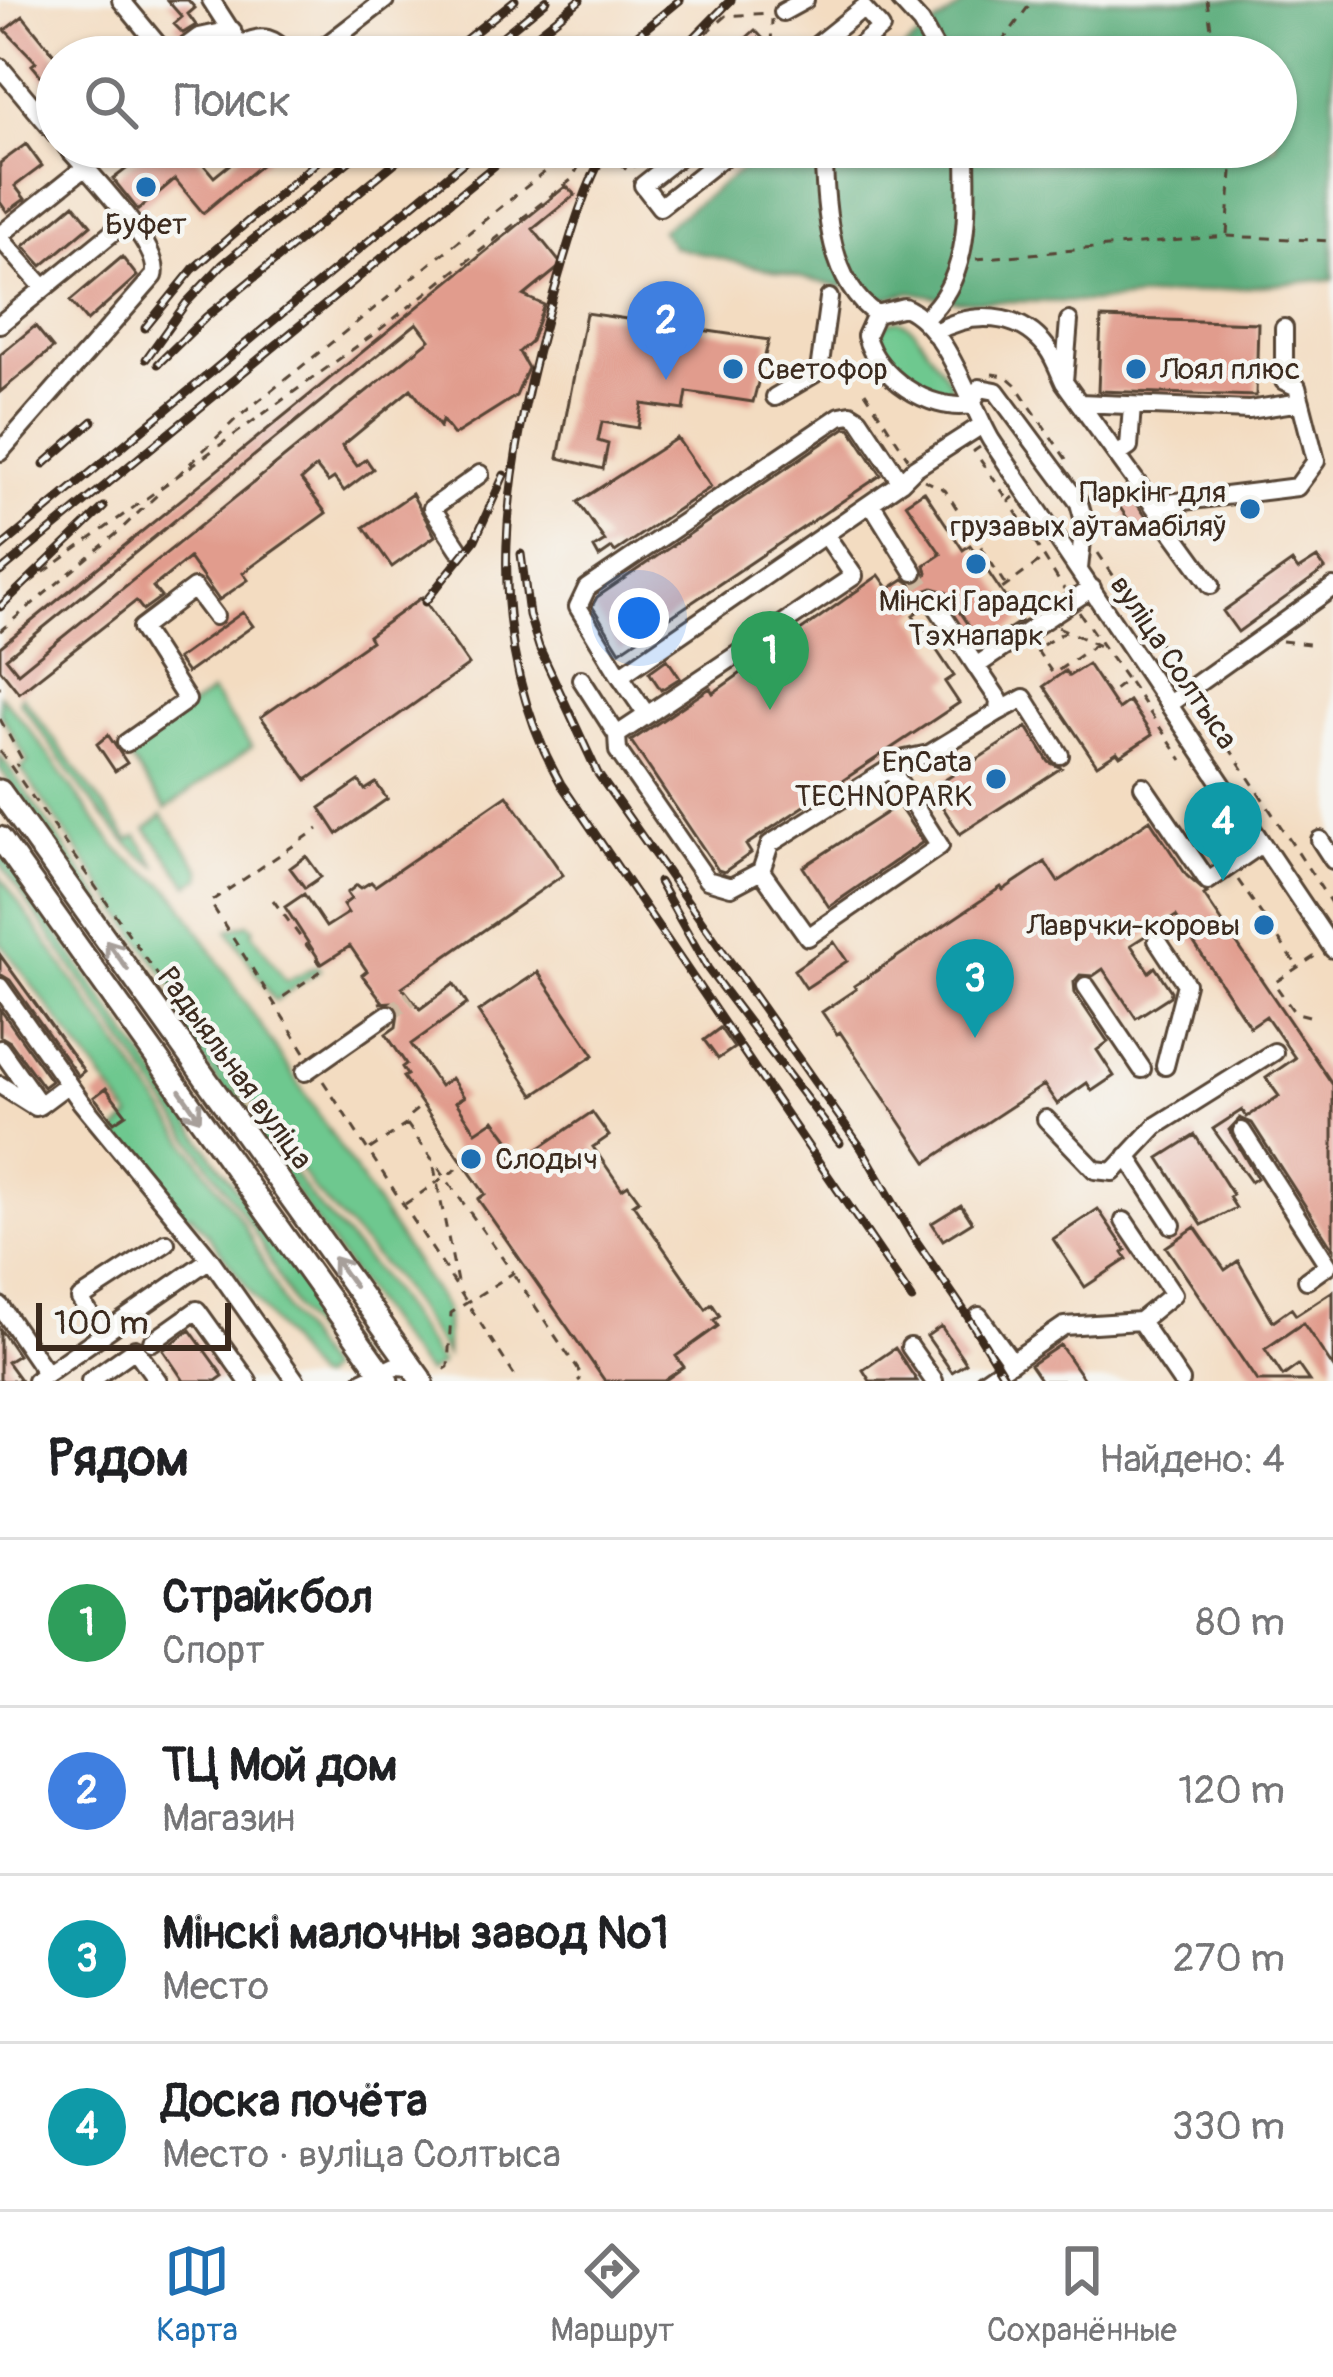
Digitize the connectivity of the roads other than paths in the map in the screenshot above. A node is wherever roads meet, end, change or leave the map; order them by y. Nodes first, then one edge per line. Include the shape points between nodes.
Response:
1 (121, 0) edge
2 (211, 0) edge
3 (385, 0) edge
4 (805, 0) edge
5 (900, 0) edge
6 (783, 11) road end
7 (152, 36) edge
8 (228, 36) edge
9 (338, 36) edge
10 (828, 36) edge
11 (871, 36) edge
12 (928, 36) edge
13 (0, 68) edge
14 (36, 109) edge
15 (84, 168) joint
16 (664, 168) edge
17 (709, 168) edge
18 (824, 168) edge
19 (966, 168) edge
20 (128, 220) junction
21 (0, 237) edge
22 (44, 289) junction
23 (829, 298) dead end
24 (876, 314) junction
25 (1069, 321) dead end
26 (0, 324) edge
27 (929, 326) junction
28 (1284, 328) dead end
29 (1064, 382) junction
30 (775, 397) dead end
31 (1301, 402) junction
32 (1079, 403) junction
33 (970, 405) junction
34 (1132, 406) junction
35 (986, 432) junction
36 (0, 452) edge
37 (1117, 455) junction
38 (480, 474) dead end
39 (901, 482) junction
40 (871, 503) junction
41 (1153, 505) junction
42 (825, 534) junction
43 (459, 549) dead end
44 (1079, 569) junction
45 (914, 572) tunnel mouth
46 (1211, 585) dead end
47 (1333, 587) edge
48 (1092, 588) junction
49 (933, 601) tunnel mouth
50 (215, 616) dead end
51 (976, 666) junction
52 (620, 676) junction
53 (581, 679) dead end
54 (1169, 704) junction
55 (998, 712) junction
56 (647, 715) junction
57 (617, 735) junction
58 (126, 743) dead end
59 (1060, 755) dead end
60 (890, 768) junction
61 (1143, 786) dead end
62 (0, 791) edge
63 (0, 838) edge
64 (1320, 840) dead end
65 (1262, 844) junction
66 (1333, 860) edge
67 (761, 872) junction
68 (1157, 940) dead end
69 (1326, 941) edge
70 (1086, 986) dead end
71 (0, 987) edge
72 (388, 1014) tunnel mouth
73 (0, 1049) edge
74 (1274, 1052) dead end
75 (1165, 1066) dead end
76 (310, 1069) road end
77 (1142, 1069) dead end
78 (68, 1084) junction
79 (0, 1085) edge
80 (40, 1105) junction
81 (1046, 1119) dead end
82 (1241, 1131) dead end
83 (1127, 1156) junction
84 (1124, 1221) dead end
85 (1172, 1225) dead end
86 (166, 1243) dead end
87 (210, 1258) junction
88 (181, 1278) junction
89 (1307, 1280) dead end
90 (0, 1306) edge
91 (197, 1310) junction
92 (979, 1316) dead end
93 (1140, 1321) junction
94 (103, 1335) junction
95 (152, 1342) dead end
96 (910, 1347) dead end
97 (1012, 1362) junction
98 (417, 1374) edge
99 (41, 1377) edge
100 (376, 1378) edge
101 (89, 1381) edge
102 (158, 1381) edge
103 (248, 1381) edge
104 (296, 1381) edge
105 (934, 1381) edge
106 (984, 1381) edge
107 (1181, 1381) edge

1 - 7 street
2 - 8 street
3 - 9 street
4 - 6 street
5 - 12 street
10 - 11 street via 863,8 881,28
13 - 14 street
15 - 20 street
15 - 21 street
16 - 17 street via 643,185 660,207
18 - 24 street via 826,217 845,278 857,302
19 - 27 street via 956,280
20 - 22 street
20 - 36 street via 154,255 154,276
21 - 22 street
22 - 26 street
23 - 30 street via 819,371
24 - 27 street via 904,307
24 - 33 street via 866,336 877,364 919,394 954,408
25 - 29 street
27 - 29 street via 974,317 1020,325 1046,347
27 - 33 street, вуліца Солтыса
28 - 31 street via 1284,381 1298,387
29 - 32 street
31 - 34 street via 1249,410
31 - 41 street via 1316,461 1297,487
32 - 34 street
32 - 37 street
33 - 35 street, вуліца Солтыса
33 - 44 street via 980,388 996,391 1079,503
34 - 37 street via 1130,447
35 - 39 street
35 - 44 street, вуліца Солтыса
37 - 41 street
38 - 43 street via 432,508
39 - 40 street
39 - 52 street via 859,419 840,416 607,575 578,608
40 - 42 street
40 - 45 street
41 - 46 street
42 - 52 street
42 - 56 street via 854,576
44 - 48 street, вуліца Солтыса
47 - 54 street
48 - 51 street
48 - 54 street, вуліца Солтыса
49 - 51 street
50 - 58 street via 194,588 141,628 187,700
51 - 55 street via 999,700
52 - 56 street
53 - 57 street
54 - 65 street, вуліца Солтыса
55 - 59 street via 1024,698
55 - 60 street
56 - 57 street
57 - 67 street via 618,751 707,880 731,887
60 - 67 street via 770,844
60 - 67 street via 940,846 808,938
61 - 65 street via 1208,880
98 -> 62 main road, Радыяльная вуліца
63 -> 100 main road, Радыяльная вуліца
64 - 66 street
65 - 69 street, вуліца Солтыса
68 - 75 street via 1186,984
70 - 77 street
71 - 78 street
72 - 76 street
73 - 80 street
74 - 83 street via 1156,1126
78 - 80 street
78 - 87 street
79 - 80 street
81 - 83 street via 1095,1170 1113,1172
82 - 89 street via 1328,1265
83 - 85 street
84 - 93 street via 1173,1294
86 - 94 street via 80,1299
87 - 88 street
87 - 104 street
88 - 91 street
88 - 94 street
90 - 99 street
91 - 95 street
91 - 103 street
92 - 97 street
93 - 97 street via 1064,1326
93 - 107 street
94 - 99 street
96 - 105 street
97 - 106 street
98 - 100 street via 403,1365
101 - 102 street via 135,1349

